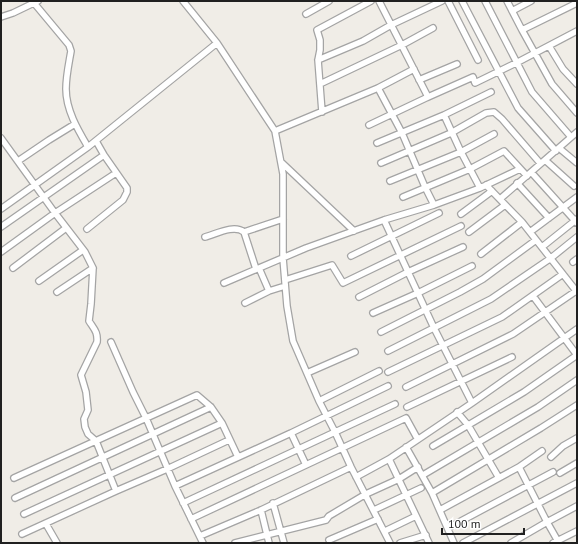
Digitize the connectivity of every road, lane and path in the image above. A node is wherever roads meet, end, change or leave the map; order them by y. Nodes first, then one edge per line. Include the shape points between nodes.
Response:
1 (183, 1) edge
2 (329, 1) edge
3 (371, 1) edge
4 (379, 1) edge
5 (442, 1) edge
6 (448, 1) edge
7 (462, 1) edge
8 (485, 1) edge
9 (507, 1) edge
10 (531, 1) edge
11 (36, 2) edge
12 (577, 3) edge
13 (512, 11) junction
14 (306, 14) dead end
15 (1, 16) edge
16 (392, 25) junction
17 (432, 28) dead end
18 (522, 30) junction
19 (577, 31) edge
20 (217, 43) junction
21 (402, 45) junction
22 (549, 46) junction
23 (535, 53) junction
24 (318, 60) junction
25 (478, 60) dead end
26 (518, 62) junction
27 (457, 64) dead end
28 (414, 68) junction
29 (500, 72) junction
30 (419, 80) junction
31 (320, 84) junction
32 (577, 84) edge
33 (378, 88) junction
34 (491, 92) dead end
35 (428, 97) junction
36 (322, 112) junction
37 (577, 113) edge
38 (392, 114) junction
39 (444, 115) junction
40 (75, 124) junction
41 (369, 125) dead end
42 (275, 131) junction
43 (451, 132) junction
44 (402, 133) junction
45 (494, 134) dead end
46 (575, 135) edge
47 (1, 138) edge
48 (96, 141) junction
49 (377, 143) dead end
50 (88, 147) junction
51 (557, 149) junction
52 (409, 151) junction
53 (461, 152) junction
54 (104, 155) junction
55 (18, 161) junction
56 (280, 162) junction
57 (542, 162) junction
58 (381, 163) dead end
59 (577, 164) edge
60 (470, 169) junction
61 (520, 169) junction
62 (417, 170) junction
63 (116, 173) junction
64 (529, 174) junction
65 (390, 181) dead end
66 (517, 183) junction
67 (35, 184) junction
68 (483, 186) junction
69 (574, 186) dead end
70 (425, 188) junction
71 (492, 192) junction
72 (43, 197) junction
73 (403, 197) dead end
74 (577, 197) edge
75 (500, 199) junction
76 (434, 205) junction
77 (505, 205) junction
78 (564, 207) junction
79 (1, 209) edge
80 (55, 213) junction
81 (439, 213) dead end
82 (461, 214) dead end
83 (548, 218) junction
84 (283, 219) junction
85 (384, 220) junction
86 (576, 221) edge
87 (522, 222) junction
88 (461, 226) dead end
89 (1, 227) edge
90 (66, 228) junction
91 (87, 229) dead end
92 (354, 231) junction
93 (244, 232) junction
94 (469, 232) dead end
95 (530, 232) junction
96 (205, 237) dead end
97 (391, 237) junction
98 (577, 237) edge
99 (536, 240) junction
100 (463, 246) dead end
101 (542, 247) junction
102 (83, 250) junction
103 (1, 252) edge
104 (481, 254) dead end
105 (351, 256) dead end
106 (399, 256) junction
107 (283, 258) junction
108 (551, 258) junction
109 (472, 266) dead end
110 (13, 268) dead end
111 (93, 268) junction
112 (258, 269) junction
113 (408, 272) junction
114 (564, 274) junction
115 (285, 280) junction
116 (39, 281) dead end
117 (224, 283) dead end
118 (285, 286) junction
119 (269, 291) junction
120 (576, 291) edge
121 (57, 292) dead end
122 (418, 293) junction
123 (533, 296) junction
124 (359, 297) dead end
125 (245, 302) dead end
126 (425, 310) junction
127 (545, 312) junction
128 (373, 313) dead end
129 (434, 328) junction
130 (577, 329) edge
131 (381, 332) dead end
132 (565, 338) junction
133 (110, 342) dead end
134 (443, 346) junction
135 (388, 351) dead end
136 (355, 352) dead end
137 (577, 355) edge
138 (512, 357) dead end
139 (452, 365) junction
140 (379, 371) dead end
141 (388, 372) dead end
142 (307, 373) junction
143 (577, 380) edge
144 (461, 381) junction
145 (388, 386) dead end
146 (406, 387) dead end
147 (319, 401) junction
148 (472, 403) junction
149 (395, 404) dead end
150 (577, 405) edge
151 (211, 407) junction
152 (407, 407) dead end
153 (457, 412) junction
154 (327, 415) junction
155 (146, 418) junction
156 (222, 423) junction
157 (468, 425) junction
158 (335, 432) junction
159 (291, 433) junction
160 (152, 434) junction
161 (417, 438) junction
162 (577, 438) edge
163 (229, 440) junction
164 (96, 441) junction
165 (477, 442) junction
166 (433, 446) dead end
167 (406, 447) junction
168 (298, 448) junction
169 (343, 449) junction
170 (542, 450) dead end
171 (160, 452) junction
172 (238, 457) junction
173 (551, 457) dead end
174 (103, 458) junction
175 (388, 459) junction
176 (488, 460) junction
177 (577, 462) edge
178 (306, 465) junction
179 (519, 466) junction
180 (351, 467) junction
181 (418, 467) junction
182 (167, 469) junction
183 (553, 472) dead end
184 (560, 473) dead end
185 (423, 475) junction
186 (109, 476) junction
187 (356, 477) junction
188 (14, 478) dead end
189 (499, 478) junction
190 (399, 479) junction
191 (577, 483) edge
192 (529, 485) junction
193 (175, 486) junction
194 (421, 488) dead end
195 (116, 491) junction
196 (432, 493) junction
197 (366, 494) junction
198 (406, 496) junction
199 (15, 498) dead end
200 (183, 503) junction
201 (273, 503) junction
202 (538, 503) junction
203 (577, 506) edge
204 (261, 510) junction
205 (374, 510) junction
206 (440, 510) junction
207 (24, 514) dead end
208 (416, 516) junction
209 (378, 519) junction
210 (191, 520) junction
211 (547, 522) junction
212 (46, 524) junction
213 (448, 528) junction
214 (385, 531) junction
215 (577, 531) edge
216 (281, 532) junction
217 (22, 534) dead end
218 (267, 535) junction
219 (426, 535) junction
220 (200, 536) junction
221 (329, 540) dead end
222 (556, 542) edge
223 (57, 543) edge
224 (203, 543) edge
225 (235, 543) edge
226 (269, 543) edge
227 (284, 543) edge
228 (390, 543) edge
229 (400, 543) edge
230 (429, 543) edge
231 (454, 543) edge
232 (463, 543) edge
233 (511, 543) edge

1 - 20 street
2 - 14 street
3 - 24 street via 318,30
4 - 16 street
5 - 16 street
6 - 25 street
7 - 29 street
8 - 26 street
9 - 13 street
10 - 13 street
11 - 15 street
11 - 40 street via 71,51 66,93
12 - 18 street
13 - 18 street
16 - 21 street
16 - 24 street via 363,41
17 - 21 street
18 - 23 street
19 - 22 street
20 - 42 street
20 - 48 street
21 - 28 street
21 - 31 street
22 - 23 street
22 - 32 street via 563,69
23 - 26 street
23 - 37 street via 552,84
24 - 31 street
26 - 29 street
26 - 46 street via 532,92
27 - 30 street
28 - 30 street
28 - 33 street
29 - 35 street via 475,83 473,77
29 - 51 street via 518,108
30 - 35 street
31 - 36 street
33 - 36 street
33 - 38 street
34 - 39 street
35 - 38 street
36 - 42 street
38 - 41 street
38 - 44 street
39 - 43 street
39 - 44 street
40 - 50 street
40 - 55 street
42 - 56 street
43 - 52 street
43 - 53 street
43 - 57 street via 486,113 494,112
44 - 49 street
44 - 52 street
45 - 53 street
46 - 51 street
47 - 55 street
48 - 50 street
48 - 54 street
50 - 67 street
51 - 57 street
51 - 59 street
52 - 58 street
52 - 62 street
53 - 60 street
53 - 62 street
54 - 63 street
54 - 72 street
55 - 67 street
56 - 84 street via 283,174
56 - 92 street
57 - 64 street
57 - 69 street
60 - 61 street via 504,151
60 - 68 street
60 - 70 street
61 - 64 street
61 - 68 street
62 - 65 street
62 - 70 street
63 - 80 street
63 - 91 street via 127,188 126,196
64 - 66 street
64 - 78 street
66 - 75 street
66 - 83 street
67 - 72 street
67 - 79 street
68 - 71 street
68 - 76 street
70 - 73 street
70 - 76 street
71 - 75 street
71 - 82 street
72 - 80 street
72 - 89 street
74 - 78 street
75 - 77 street
76 - 85 street
77 - 87 street
77 - 94 street
78 - 83 street
78 - 86 street
80 - 90 street
80 - 103 street
81 - 97 street
83 - 95 street
84 - 93 street
84 - 107 street
85 - 92 street
85 - 97 street
86 - 101 street
87 - 95 street
87 - 104 street
88 - 106 street
90 - 102 street
90 - 110 street
92 - 107 street
93 - 96 street via 236,228
93 - 112 street
95 - 99 street
97 - 105 street
97 - 106 street
98 - 108 street
99 - 101 street
99 - 126 street via 483,279
100 - 113 street
101 - 108 street
102 - 111 street
102 - 116 street
106 - 113 street
106 - 115 street via 343,283 332,265
107 - 112 street
107 - 115 street
108 - 114 street
108 - 129 street via 491,299
109 - 122 street
111 - 121 street
111 - 164 street via 89,321 98,337 81,375 88,410 84,423 88,434
112 - 117 street
112 - 119 street
113 - 122 street
113 - 124 street
114 - 120 street
114 - 123 street
115 - 118 street
118 - 119 street
118 - 142 street via 293,341
119 - 125 street
120 - 127 street
122 - 126 street
122 - 128 street
123 - 127 street
123 - 134 street via 502,317
126 - 129 street
126 - 131 street
127 - 132 street
127 - 139 street via 513,334
129 - 134 street
129 - 135 street
130 - 132 street
132 - 137 street
132 - 148 street
133 - 155 street
134 - 139 street
134 - 141 street
136 - 142 street
137 - 157 street via 524,392
138 - 144 street
139 - 144 street
139 - 146 street
140 - 147 street
142 - 147 street
143 - 165 street via 538,407
144 - 148 street
144 - 152 street
145 - 154 street
147 - 154 street
148 - 153 street
149 - 158 street
150 - 176 street
151 - 155 street via 197,395
151 - 156 street
151 - 160 street
153 - 157 street
153 - 161 street
154 - 158 street
154 - 159 street
155 - 160 street
155 - 164 street
156 - 163 street
156 - 171 street
157 - 165 street
157 - 166 street
158 - 168 street
158 - 169 street
159 - 168 street
159 - 172 street
160 - 171 street
160 - 174 street
161 - 167 street
161 - 169 street via 406,418
162 - 173 street
163 - 172 street
163 - 182 street
164 - 174 street
164 - 188 street
165 - 176 street
165 - 185 street
167 - 175 street
167 - 181 street
168 - 178 street
168 - 200 street
169 - 178 street
169 - 180 street
170 - 179 street
171 - 182 street
171 - 186 street
172 - 193 street
174 - 186 street
174 - 199 street
175 - 187 street
175 - 190 street
176 - 189 street
176 - 196 street
177 - 184 street
178 - 210 street
179 - 189 street
179 - 192 street
180 - 187 street
180 - 201 street
181 - 185 street
181 - 190 street
182 - 193 street
182 - 195 street
183 - 192 street
185 - 196 street
186 - 195 street
186 - 207 street
187 - 197 street
189 - 206 street
190 - 197 street
190 - 198 street
191 - 202 street
192 - 202 street
192 - 213 street
193 - 200 street
194 - 198 street
195 - 212 street
196 - 206 street
197 - 205 street
197 - 216 street via 326,520
198 - 205 street
198 - 208 street
200 - 210 street
201 - 204 street
201 - 216 street
202 - 211 street
202 - 232 street
203 - 211 street
204 - 218 street
204 - 220 street
205 - 209 street
206 - 213 street
208 - 214 street
208 - 219 street
209 - 214 street
209 - 221 street
210 - 220 street
211 - 222 street
211 - 233 street
212 - 217 street
212 - 223 street
213 - 231 street
214 - 228 street
215 - 222 street
216 - 218 street
216 - 227 street
218 - 225 street
218 - 226 street
219 - 229 street
219 - 230 street
220 - 224 street

